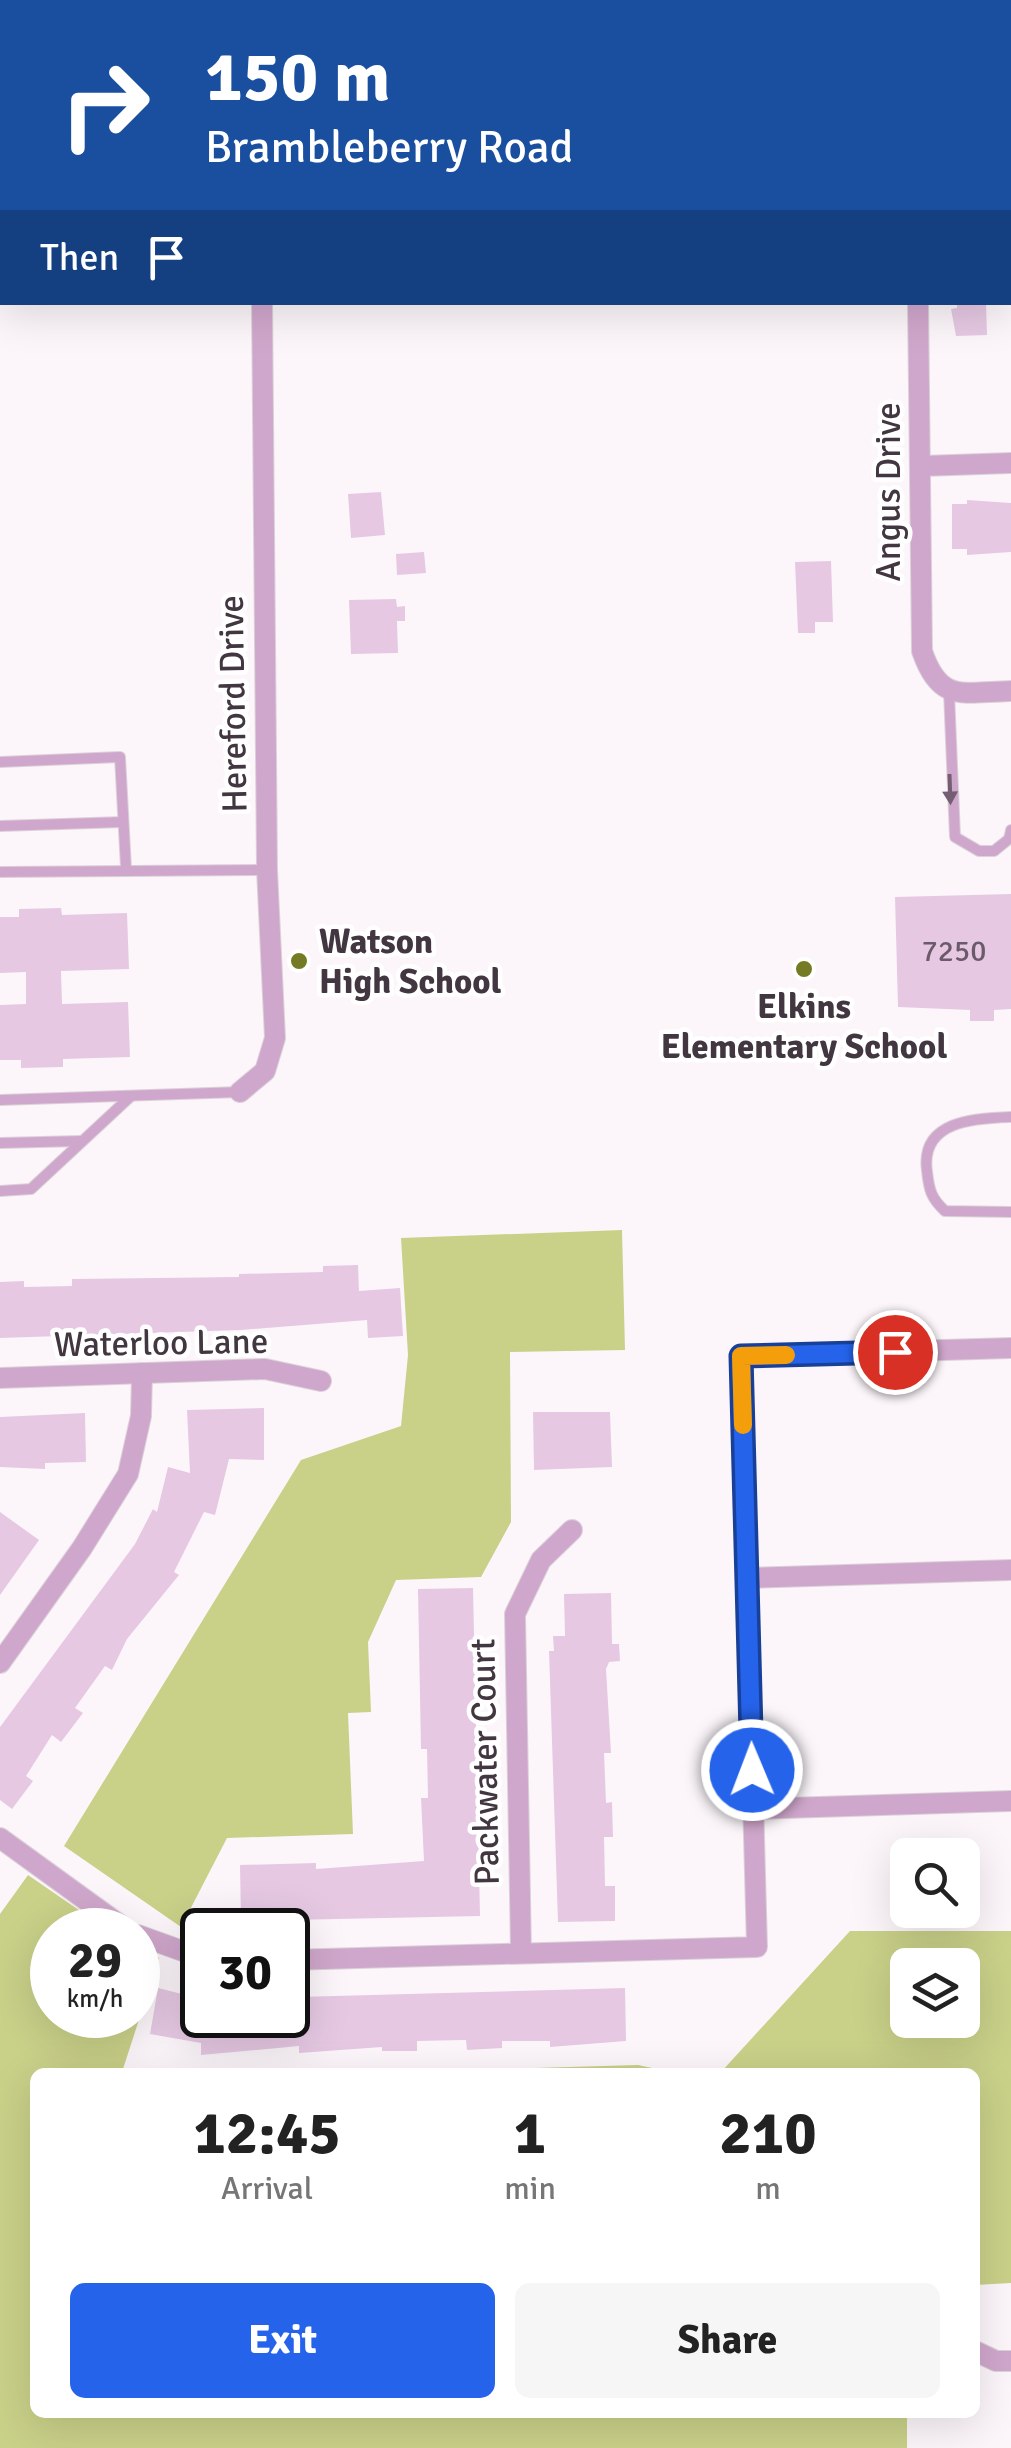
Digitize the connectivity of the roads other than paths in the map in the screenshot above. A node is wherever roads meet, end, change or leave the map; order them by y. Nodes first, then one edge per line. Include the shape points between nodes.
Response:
1 (262, 305) edge
2 (918, 305) edge
3 (1011, 462) edge
4 (923, 466) junction
5 (941, 686) junction
6 (1011, 690) edge
7 (0, 762) edge
8 (124, 822) junction
9 (0, 826) edge
10 (1011, 830) edge
11 (126, 868) junction
12 (267, 870) junction
13 (0, 872) edge
14 (240, 1092) joint
15 (130, 1096) junction
16 (0, 1100) edge
17 (1011, 1117) edge
18 (82, 1141) junction
19 (0, 1143) edge
20 (0, 1192) edge
21 (1011, 1212) edge
22 (1011, 1348) edge
23 (142, 1373) junction
24 (0, 1378) edge
25 (321, 1381) dead end
26 (572, 1530) dead end
27 (1011, 1570) edge
28 (747, 1578) junction
29 (0, 1663) edge
30 (1011, 1800) edge
31 (754, 1809) junction
32 (0, 1838) edge
33 (97, 1908) edge
34 (521, 1954) junction
35 (310, 1959) edge
36 (980, 2353) edge
37 (1011, 2361) edge

1 - 12 street, Hereford Drive
2 - 4 street, Angus Drive
3 - 4 street
4 - 5 street, Angus Drive via 922,652
5 - 6 street
5 -> 10 lane via 955,837 964,846 994,851
7 - 8 lane via 120,757
8 - 9 lane
8 - 11 lane
11 - 12 lane
11 - 13 lane
12 - 14 street, Hereford Drive via 275,1038 265,1070
14 - 15 lane
15 - 16 lane
15 - 18 lane
17 - 21 lane via 950,1124 931,1140 926,1163 930,1197 945,1211
18 - 19 lane
18 - 20 lane via 31,1189
22 - 28 street via 741,1356
23 - 24 street, Waterloo Lane
23 - 25 street, Waterloo Lane via 265,1370
23 - 29 street via 128,1474
26 - 34 street, Packwater Court via 540,1560 515,1614
27 - 28 street
28 - 31 street
30 - 31 street
31 - 34 street via 757,1947
32 - 33 street
34 - 35 street
36 - 37 street

